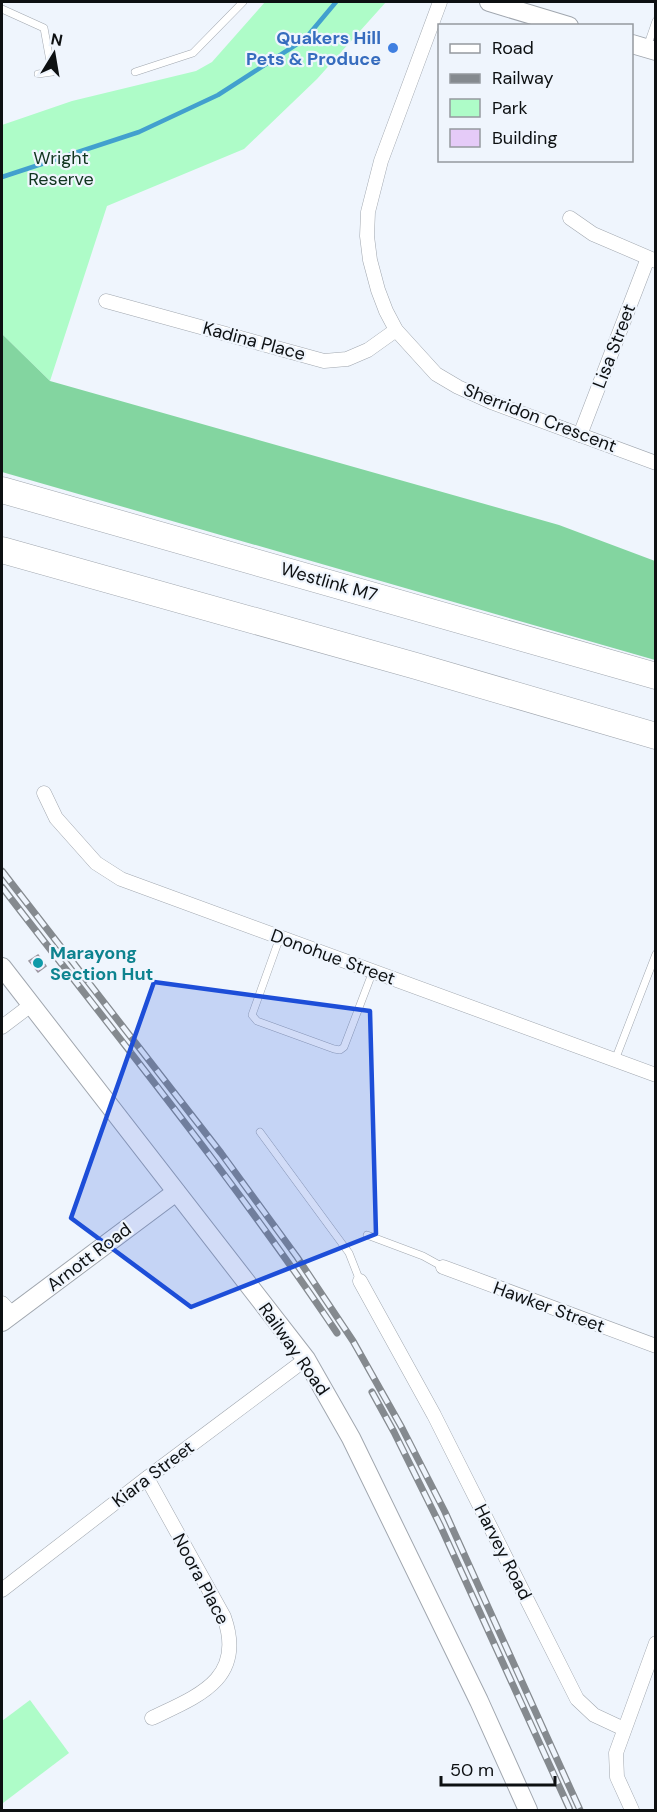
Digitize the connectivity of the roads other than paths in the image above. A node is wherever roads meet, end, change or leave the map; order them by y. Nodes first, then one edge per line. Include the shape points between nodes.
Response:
1 (243, 2) edge
2 (440, 2) edge
3 (489, 2) edge
4 (2, 9) edge
5 (656, 21) edge
6 (562, 24) edge
7 (645, 48) edge
8 (135, 72) dead end
9 (38, 74) dead end
10 (570, 218) dead end
11 (652, 259) edge
12 (106, 301) dead end
13 (396, 330) junction
14 (580, 435) junction
15 (656, 463) edge
16 (2, 490) edge
17 (2, 550) edge
18 (656, 676) edge
19 (656, 736) edge
20 (44, 793) dead end
21 (280, 937) junction
22 (656, 954) edge
23 (2, 967) edge
24 (373, 971) junction
25 (31, 1005) junction
26 (2, 1027) edge
27 (615, 1060) junction
28 (656, 1075) edge
29 (260, 1132) dead end
30 (176, 1192) junction
31 (367, 1235) dead end
32 (442, 1267) joint
33 (360, 1281) joint
34 (5, 1313) edge
35 (656, 1346) edge
36 (306, 1359) junction
37 (147, 1478) junction
38 (2, 1590) edge
39 (656, 1643) edge
40 (152, 1718) dead end
41 (624, 1729) junction
42 (528, 1810) edge
43 (632, 1810) edge

1 - 8 lane via 193,53
2 - 13 street, Sherridon Crescent via 381,161 368,212 370,260
3 - 6 street
4 - 9 lane via 44,28 52,72
5 - 7 lane
10 - 11 street via 593,234
11 - 14 street, Lisa Street
12 - 13 street, Kadina Place via 324,361 346,359 368,350
13 - 14 street, Sherridon Crescent via 443,378 491,402
14 - 15 street, Sherridon Crescent
16 - 18 highway, Westlink M7
17 - 19 highway
20 - 21 street, Donohue Street via 56,818 96,863 121,879
21 - 24 street, Donohue Street
21 - 24 lane via 252,1015 257,1021 340,1050
22 - 27 lane
23 - 25 street, Railway Road
24 - 27 street, Donohue Street
25 - 26 street
25 - 30 street, Railway Road
27 - 28 street, Donohue Street
29 - 33 lane via 349,1253
30 - 34 street, Arnott Road
30 - 36 street, Railway Road
31 - 32 lane
32 - 35 street, Hawker Street
33 - 41 street, Harvey Road via 434,1415 577,1699 594,1715
36 - 37 street, Kiara Street
36 - 42 street, Railway Road via 351,1438
37 - 38 street, Kiara Street
37 - 40 street, Noora Place via 221,1611 230,1641 225,1668 209,1687
39 - 41 street
41 - 43 street via 615,1764

